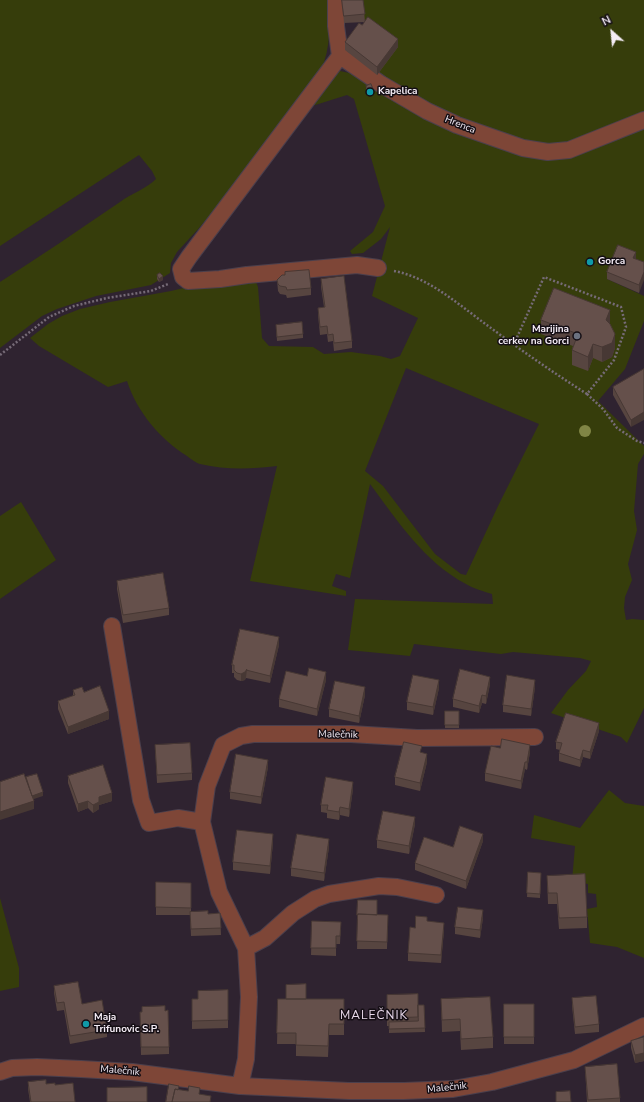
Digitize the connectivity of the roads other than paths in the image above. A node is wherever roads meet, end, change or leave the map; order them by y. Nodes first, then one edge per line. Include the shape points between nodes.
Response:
1 (336, 0) edge
2 (340, 56) junction
3 (644, 120) edge
4 (378, 268) road end
5 (112, 626) dead end
6 (535, 737) dead end
7 (202, 822) junction
8 (436, 895) dead end
9 (246, 948) junction
10 (644, 1026) edge
11 (0, 1072) edge
12 (240, 1086) junction

1 - 2 street
2 - 3 street, Hrenca via 427,111 457,125 523,148 548,152 569,150
2 - 4 street via 181,269 183,277 188,281 357,265
5 - 7 street via 141,800 149,823 178,818
6 - 7 street, Malečnik via 417,738 351,734 241,736 223,745 218,756 207,786
7 - 9 street, Malečnik via 218,892
8 - 9 street via 379,886 329,894 315,899 293,913 265,938
9 - 12 street, Malečnik via 249,997 246,1059
10 - 12 street, Malečnik via 574,1060 453,1089 349,1092
11 - 12 street, Malečnik via 12,1068 80,1068

